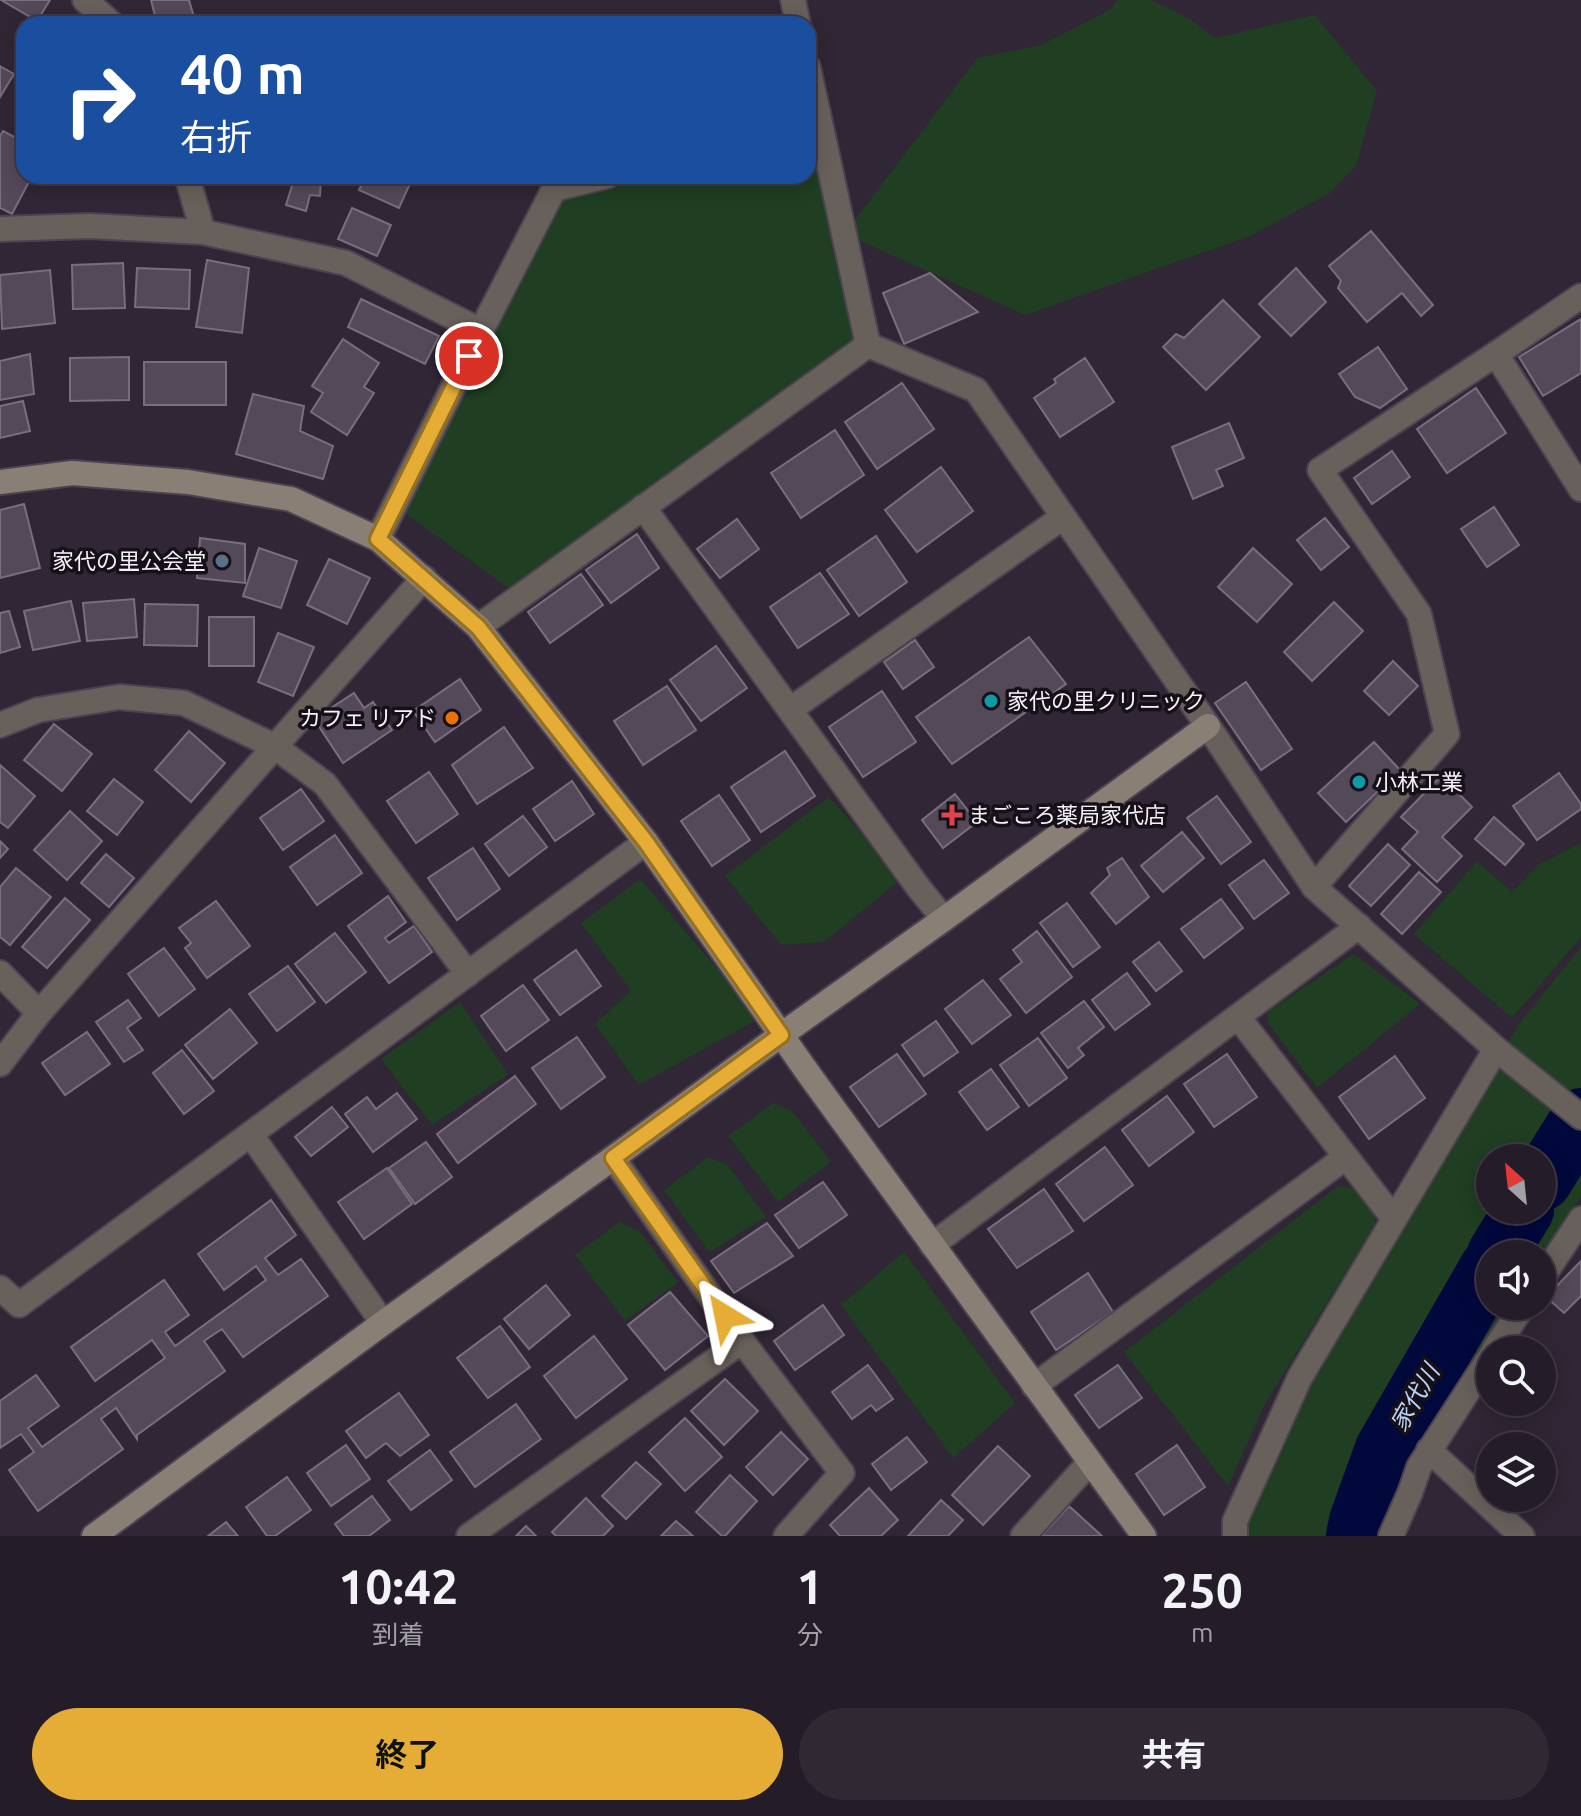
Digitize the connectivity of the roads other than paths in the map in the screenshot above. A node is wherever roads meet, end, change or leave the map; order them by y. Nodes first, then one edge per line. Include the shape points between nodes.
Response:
1 (85, 0) edge
2 (103, 16) edge
3 (816, 133) edge
4 (189, 184) edge
5 (574, 184) edge
6 (0, 229) edge
7 (203, 232) junction
8 (1581, 296) edge
9 (481, 331) junction
10 (868, 345) junction
11 (1496, 354) junction
12 (0, 482) edge
13 (1581, 489) edge
14 (643, 507) junction
15 (1063, 517) junction
16 (378, 539) junction
17 (424, 578) junction
18 (478, 627) junction
19 (791, 709) junction
20 (0, 725) edge
21 (1208, 726) junction
22 (274, 746) junction
23 (646, 842) junction
24 (1314, 887) junction
25 (944, 919) junction
26 (1359, 926) junction
27 (0, 973) edge
28 (468, 974) junction
29 (39, 1013) junction
30 (1238, 1017) junction
31 (781, 1035) junction
32 (1496, 1049) junction
33 (0, 1064) edge
34 (1581, 1117) edge
35 (251, 1135) junction
36 (1346, 1157) junction
37 (613, 1158) junction
38 (1394, 1219) junction
39 (1581, 1219) edge
40 (932, 1245) junction
41 (1556, 1257) edge
42 (0, 1288) edge
43 (383, 1323) junction
44 (742, 1341) junction
45 (1476, 1378) edge
46 (1034, 1386) junction
47 (1429, 1450) junction
48 (1090, 1462) junction
49 (94, 1536) edge
50 (469, 1536) edge
51 (786, 1536) edge
52 (1023, 1536) edge
53 (1144, 1536) edge
54 (1235, 1536) edge
55 (1391, 1536) edge
56 (1522, 1536) edge

1 - 2 street
3 - 10 street
4 - 7 street
5 - 9 street via 554,189
6 - 7 street via 89,226
7 - 9 street via 346,263
8 - 11 street
9 - 16 street
10 - 14 street
10 - 15 street via 976,390
11 - 13 street
11 - 24 street via 1320,470 1419,614 1447,734
12 - 16 street via 72,473 188,482 291,499
14 - 18 street
14 - 19 street
15 - 19 street
15 - 21 street
16 - 17 street
17 - 18 street
17 - 22 street
18 - 23 street
19 - 25 street
20 - 22 street via 38,710 119,697 184,703
21 - 24 street
21 - 25 street
22 - 28 street via 325,784
22 - 29 street
23 - 28 street
23 - 31 street
24 - 26 street
25 - 31 street
26 - 30 street
26 - 32 street
27 - 29 street
28 - 35 street
29 - 33 street
30 - 36 street
30 - 40 street
31 - 37 street
31 - 40 street
32 - 34 street
32 - 38 street
35 - 42 street via 19,1305
35 - 43 street
36 - 38 street
36 - 46 street
37 - 43 street
37 - 44 street
38 - 54 street via 1300,1377 1235,1521
39 - 41 street
40 - 46 street
43 - 49 street
44 - 50 street
44 - 51 street via 842,1473
45 - 47 street
46 - 48 street
47 - 55 street
47 - 56 street
48 - 52 street
48 - 53 street

